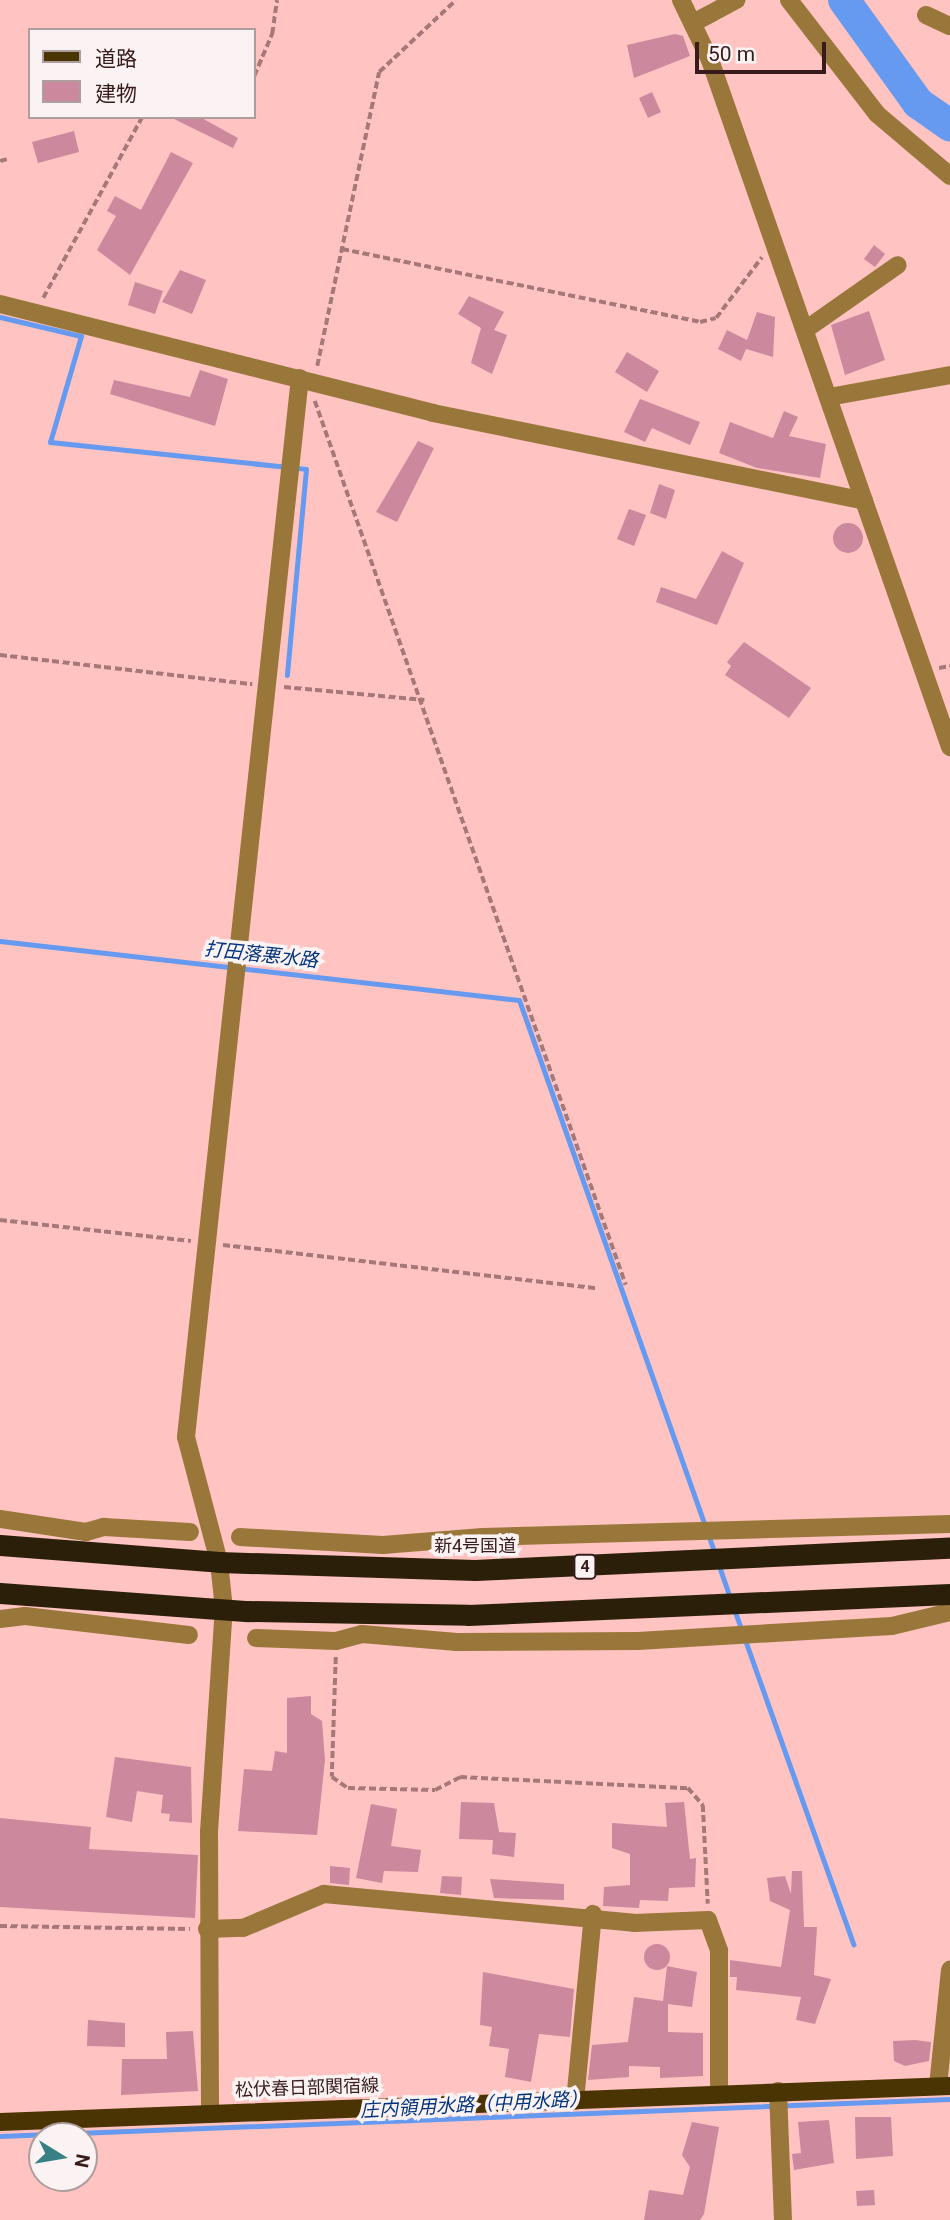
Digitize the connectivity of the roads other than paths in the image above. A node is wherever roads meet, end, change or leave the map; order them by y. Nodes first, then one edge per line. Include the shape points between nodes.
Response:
1 (681, 0) edge
2 (736, 0) edge
3 (789, 0) edge
4 (926, 15) dead end
5 (695, 22) junction
6 (950, 26) edge
7 (950, 176) edge
8 (898, 265) dead end
9 (0, 304) edge
10 (805, 330) junction
11 (950, 375) edge
12 (307, 380) junction
13 (829, 397) junction
14 (864, 501) junction
15 (950, 747) edge
16 (0, 1519) edge
17 (950, 1524) edge
18 (62, 1529) junction
19 (190, 1532) dead end
20 (240, 1537) dead end
21 (0, 1545) edge
22 (383, 1545) junction
23 (950, 1548) edge
24 (61, 1552) junction
25 (219, 1562) junction
26 (384, 1569) junction
27 (0, 1593) edge
28 (950, 1594) edge
29 (58, 1609) junction
30 (224, 1609) junction
31 (950, 1612) edge
32 (0, 1619) edge
33 (393, 1625) junction
34 (189, 1635) dead end
35 (256, 1638) dead end
36 (593, 1914) junction
37 (207, 1929) junction
38 (950, 1970) edge
39 (944, 2086) edge
40 (778, 2091) junction
41 (719, 2093) junction
42 (575, 2101) junction
43 (210, 2112) junction
44 (0, 2122) edge
45 (783, 2220) edge

1 - 5 street
2 - 5 street
3 - 7 street via 877,114
4 - 6 street
5 - 10 street
8 - 10 street
9 - 12 street
10 - 13 street
11 - 13 street
12 - 14 street via 433,413
12 - 25 street via 203,1243 186,1437
13 - 14 street
14 - 15 street
16 - 18 street
17 - 22 street
18 - 19 street
18 - 24 street
20 - 22 street
21 - 24 highway, 新4号国道 / 4
22 - 26 street
23 - 26 highway, 新4号国道 / 4 via 635,1566
24 - 25 highway, 新4号国道 / 4
25 - 26 highway, 新4号国道 / 4
25 - 30 street
27 - 29 highway
28 - 33 highway
29 - 30 highway
29 - 32 street
29 - 34 street
30 - 33 highway
30 - 37 street
31 - 33 street via 892,1626 638,1641 457,1642
33 - 35 street via 336,1641
36 - 37 street via 425,1907 324,1894 243,1928
36 - 41 street via 634,1923 708,1920 719,1951
36 - 42 street
37 - 43 street
38 - 39 street
39 - 40 main road, 松伏春日部関宿線
40 - 41 main road, 松伏春日部関宿線
40 - 45 street
41 - 42 main road, 松伏春日部関宿線
42 - 43 main road, 松伏春日部関宿線
43 - 44 main road, 松伏春日部関宿線

